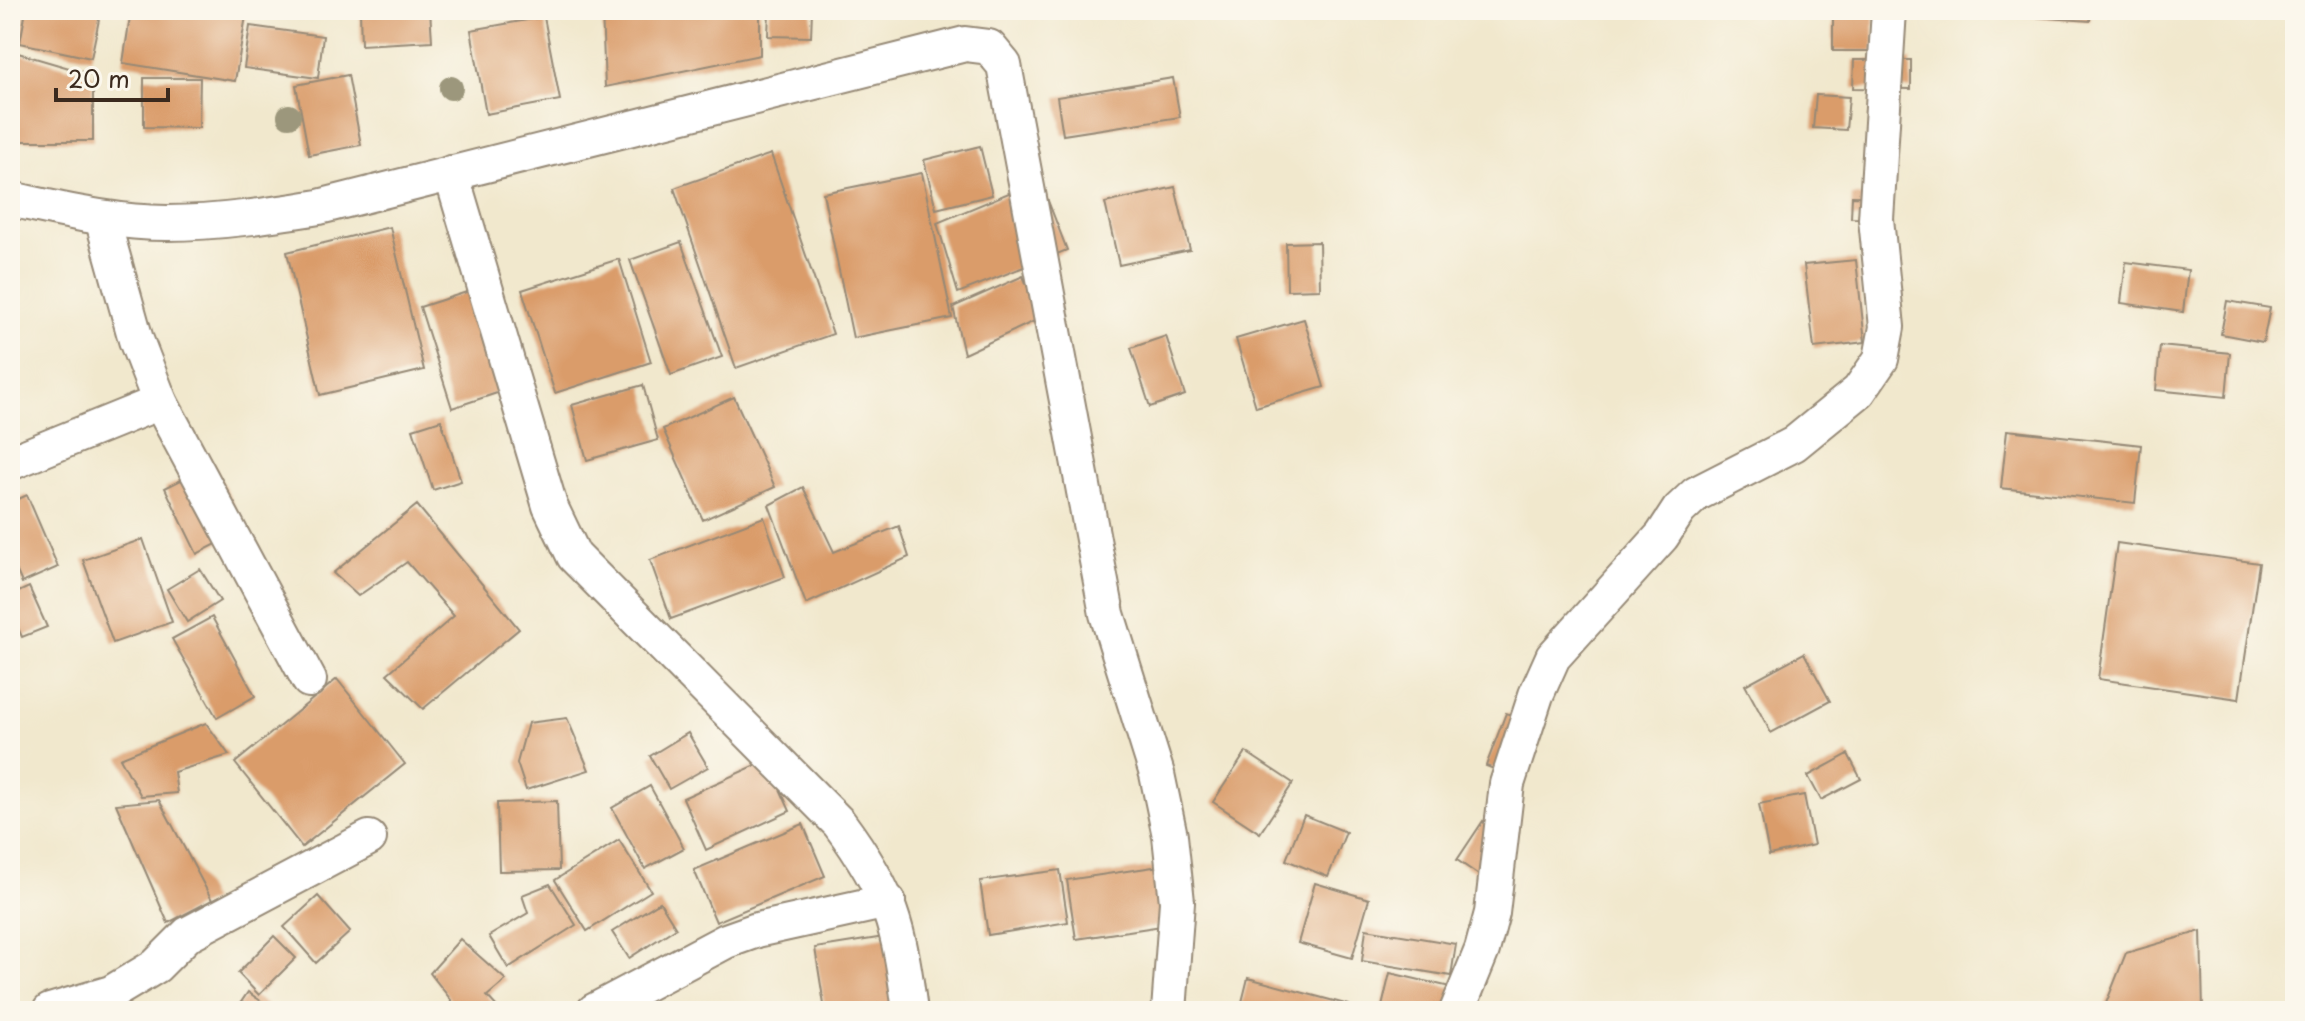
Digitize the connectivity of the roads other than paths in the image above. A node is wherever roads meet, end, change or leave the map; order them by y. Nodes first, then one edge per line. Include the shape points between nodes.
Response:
1 (1889, 10) edge
2 (451, 173) junction
3 (10, 199) edge
4 (102, 218) junction
5 (160, 402) junction
6 (10, 463) edge
7 (309, 680) dead end
8 (369, 838) dead end
9 (888, 901) junction
10 (50, 1011) edge
11 (594, 1011) edge
12 (910, 1011) edge
13 (1169, 1011) edge
14 (1457, 1011) edge

1 - 14 street via 1876,219 1887,327 1881,359 1859,391 1794,444 1696,494 1553,657 1507,784 1492,913
2 - 4 street via 319,207 247,219 166,223
2 - 9 street via 550,506 574,556 839,823
2 - 13 street via 965,44 989,47 1004,65 1107,614 1157,774 1170,836 1177,902
3 - 4 street
4 - 5 street via 136,340
5 - 6 street
5 - 7 street
8 - 10 street via 188,934 156,966 111,993
9 - 11 street via 726,941
9 - 12 street via 902,949

